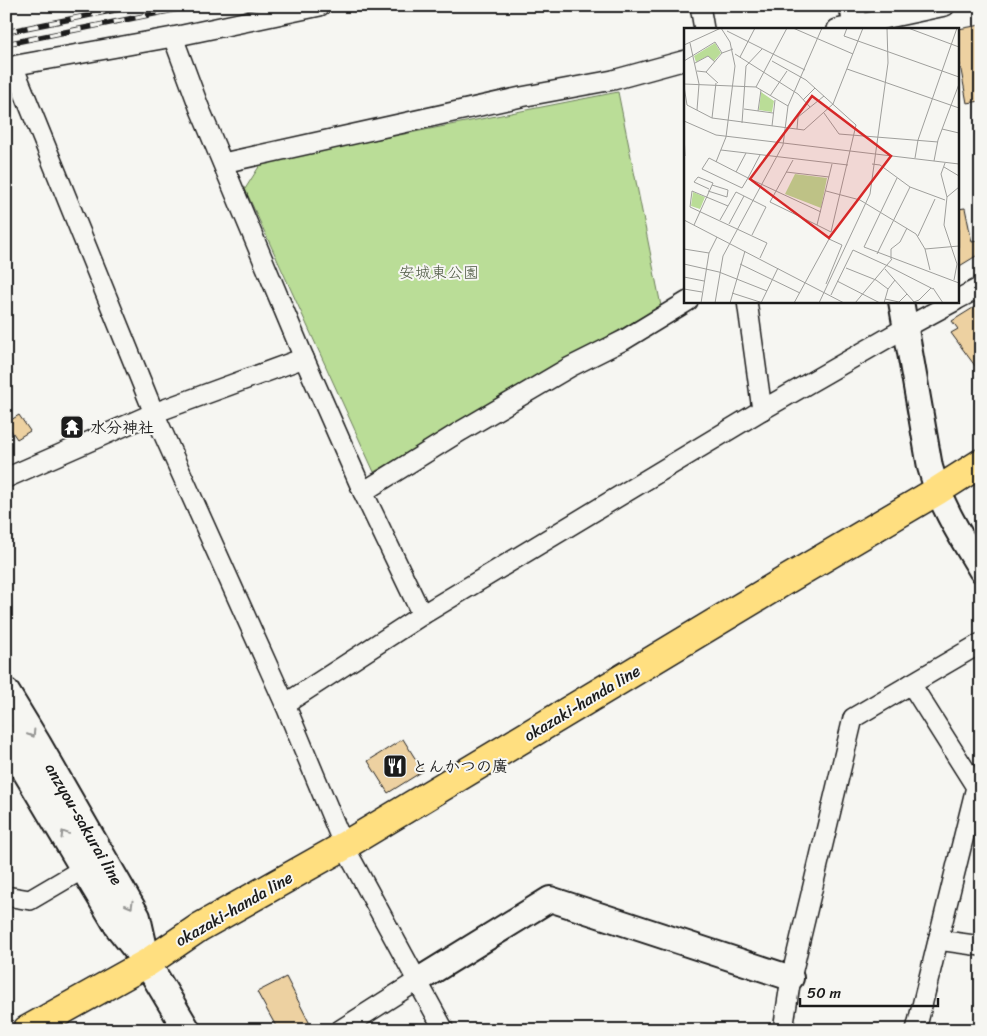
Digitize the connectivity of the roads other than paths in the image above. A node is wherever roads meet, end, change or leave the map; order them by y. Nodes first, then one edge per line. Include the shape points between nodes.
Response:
1 (320, 6) edge
2 (700, 6) edge
3 (945, 6) edge
4 (850, 22) edge
5 (704, 28) edge
6 (173, 37) junction
7 (684, 61) edge
8 (223, 163) junction
9 (981, 288) edge
10 (960, 298) edge
11 (686, 302) edge
12 (747, 302) edge
13 (900, 302) edge
14 (953, 302) edge
15 (905, 328) junction
16 (304, 358) junction
17 (762, 410) junction
18 (154, 413) junction
19 (981, 463) edge
20 (6, 478) edge
21 (937, 491) junction
22 (362, 492) junction
23 (981, 570) edge
24 (422, 615) junction
25 (981, 643) edge
26 (911, 684) junction
27 (6, 692) edge
28 (285, 704) junction
29 (6, 738) edge
30 (344, 846) junction
31 (94, 862) junction
32 (6, 896) edge
33 (938, 940) junction
34 (981, 946) edge
35 (147, 962) junction
36 (791, 978) junction
37 (417, 980) junction
38 (27, 1030) edge
39 (187, 1030) edge
40 (340, 1030) edge
41 (444, 1030) edge
42 (783, 1030) edge
43 (916, 1030) edge

1 - 6 street
2 - 5 street
3 - 4 street
6 - 8 street
6 - 18 street via 17,64 16,73
7 - 8 street via 613,80 521,97
8 - 16 street
9 - 10 street
11 - 22 street via 624,340 570,367
12 - 17 street
13 - 15 street
14 - 15 street
15 - 17 street
15 - 21 street
16 - 18 street
16 - 22 street
17 - 24 street
18 - 20 street
18 - 28 street
19 - 21 main road, okazaki-handa line
21 - 23 street
21 - 30 main road, okazaki-handa line
22 - 24 street
24 - 28 street
25 - 26 street
26 - 33 street via 976,787
26 - 36 street via 853,718
27 -> 31 main road, anzyou-sakurai line via 37,743
28 - 30 street
31 -> 29 main road, anzyou-sakurai line
30 - 35 main road, okazaki-handa line via 200,927
30 - 37 street
31 - 32 street via 30,900
31 - 35 main road, anzyou-sakurai line via 137,917
33 - 34 street
33 - 43 street
35 - 38 main road, okazaki-handa line
35 - 39 main road, anzyou-sakurai line
36 - 37 street via 550,899
36 - 42 street
37 - 40 street
37 - 41 street

